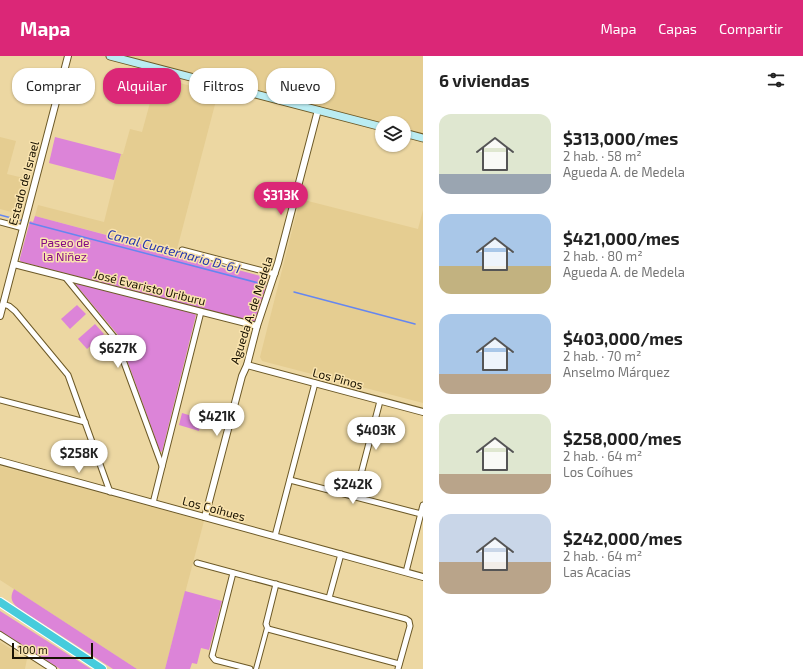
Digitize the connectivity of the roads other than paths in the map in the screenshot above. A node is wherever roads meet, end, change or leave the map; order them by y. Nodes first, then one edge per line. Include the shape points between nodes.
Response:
1 (68, 56) edge
2 (110, 56) edge
3 (318, 110) junction
4 (375, 125) edge
5 (411, 135) edge
6 (423, 138) edge
7 (0, 222) edge
8 (23, 228) junction
9 (182, 250) dead end
10 (14, 264) junction
11 (275, 274) junction
12 (65, 277) junction
13 (3, 300) edge
14 (201, 312) junction
15 (0, 316) edge
16 (257, 326) junction
17 (247, 365) junction
18 (315, 383) junction
19 (0, 400) edge
20 (380, 400) junction
21 (423, 412) edge
22 (85, 422) junction
23 (0, 461) edge
24 (162, 466) junction
25 (290, 480) junction
26 (110, 492) junction
27 (355, 497) junction
28 (153, 503) junction
29 (423, 505) edge
30 (421, 514) junction
31 (206, 517) junction
32 (275, 536) junction
33 (341, 554) junction
34 (197, 564) dead end
35 (406, 572) junction
36 (233, 573) junction
37 (423, 577) edge
38 (276, 584) junction
39 (329, 598) junction
40 (0, 602) edge
41 (267, 628) junction
42 (0, 635) edge
43 (235, 667) edge
44 (399, 667) edge
45 (53, 669) edge
46 (102, 669) edge
47 (250, 669) edge
48 (257, 669) edge

1 - 8 street, Estado de Israel
2 - 3 main road
3 - 4 main road
3 - 11 street, Agueda A. de Medela
5 - 6 main road
7 - 8 street
8 - 10 street, Estado de Israel
9 - 11 street
10 - 12 street, José Evaristo Uriburu
10 - 13 street, Estado de Israel
11 - 16 street, Agueda A. de Medela
12 - 14 street, José Evaristo Uriburu
12 - 24 street via 115,338
13 - 15 street, Estado de Israel
13 - 22 street via 65,371
14 - 16 street, José Evaristo Uriburu
14 - 24 street
16 - 17 street, Agueda A. de Medela
17 - 18 street, Los Pinos
17 - 31 street, Agueda A. de Medela
18 - 20 street, Los Pinos
18 - 25 street
19 - 22 street
20 - 21 street, Los Pinos
20 - 27 street
22 - 26 street
23 - 26 street, Los Coíhues
24 - 28 street
25 - 27 street
25 - 32 street
26 - 28 street, Los Coíhues
27 - 30 street
28 - 31 street, Los Coíhues
29 - 30 street
30 - 35 street
31 - 32 street, Los Coíhues
32 - 33 street, Los Coíhues
33 - 35 street, Los Coíhues
33 - 39 street
34 - 36 street
35 - 37 street, Los Coíhues
36 - 38 street
36 - 43 street via 212,657
38 - 39 street
38 - 41 street
39 - 44 street via 409,621
40 - 46 highway
41 - 44 street
41 - 48 street
42 - 45 street
43 - 47 street

